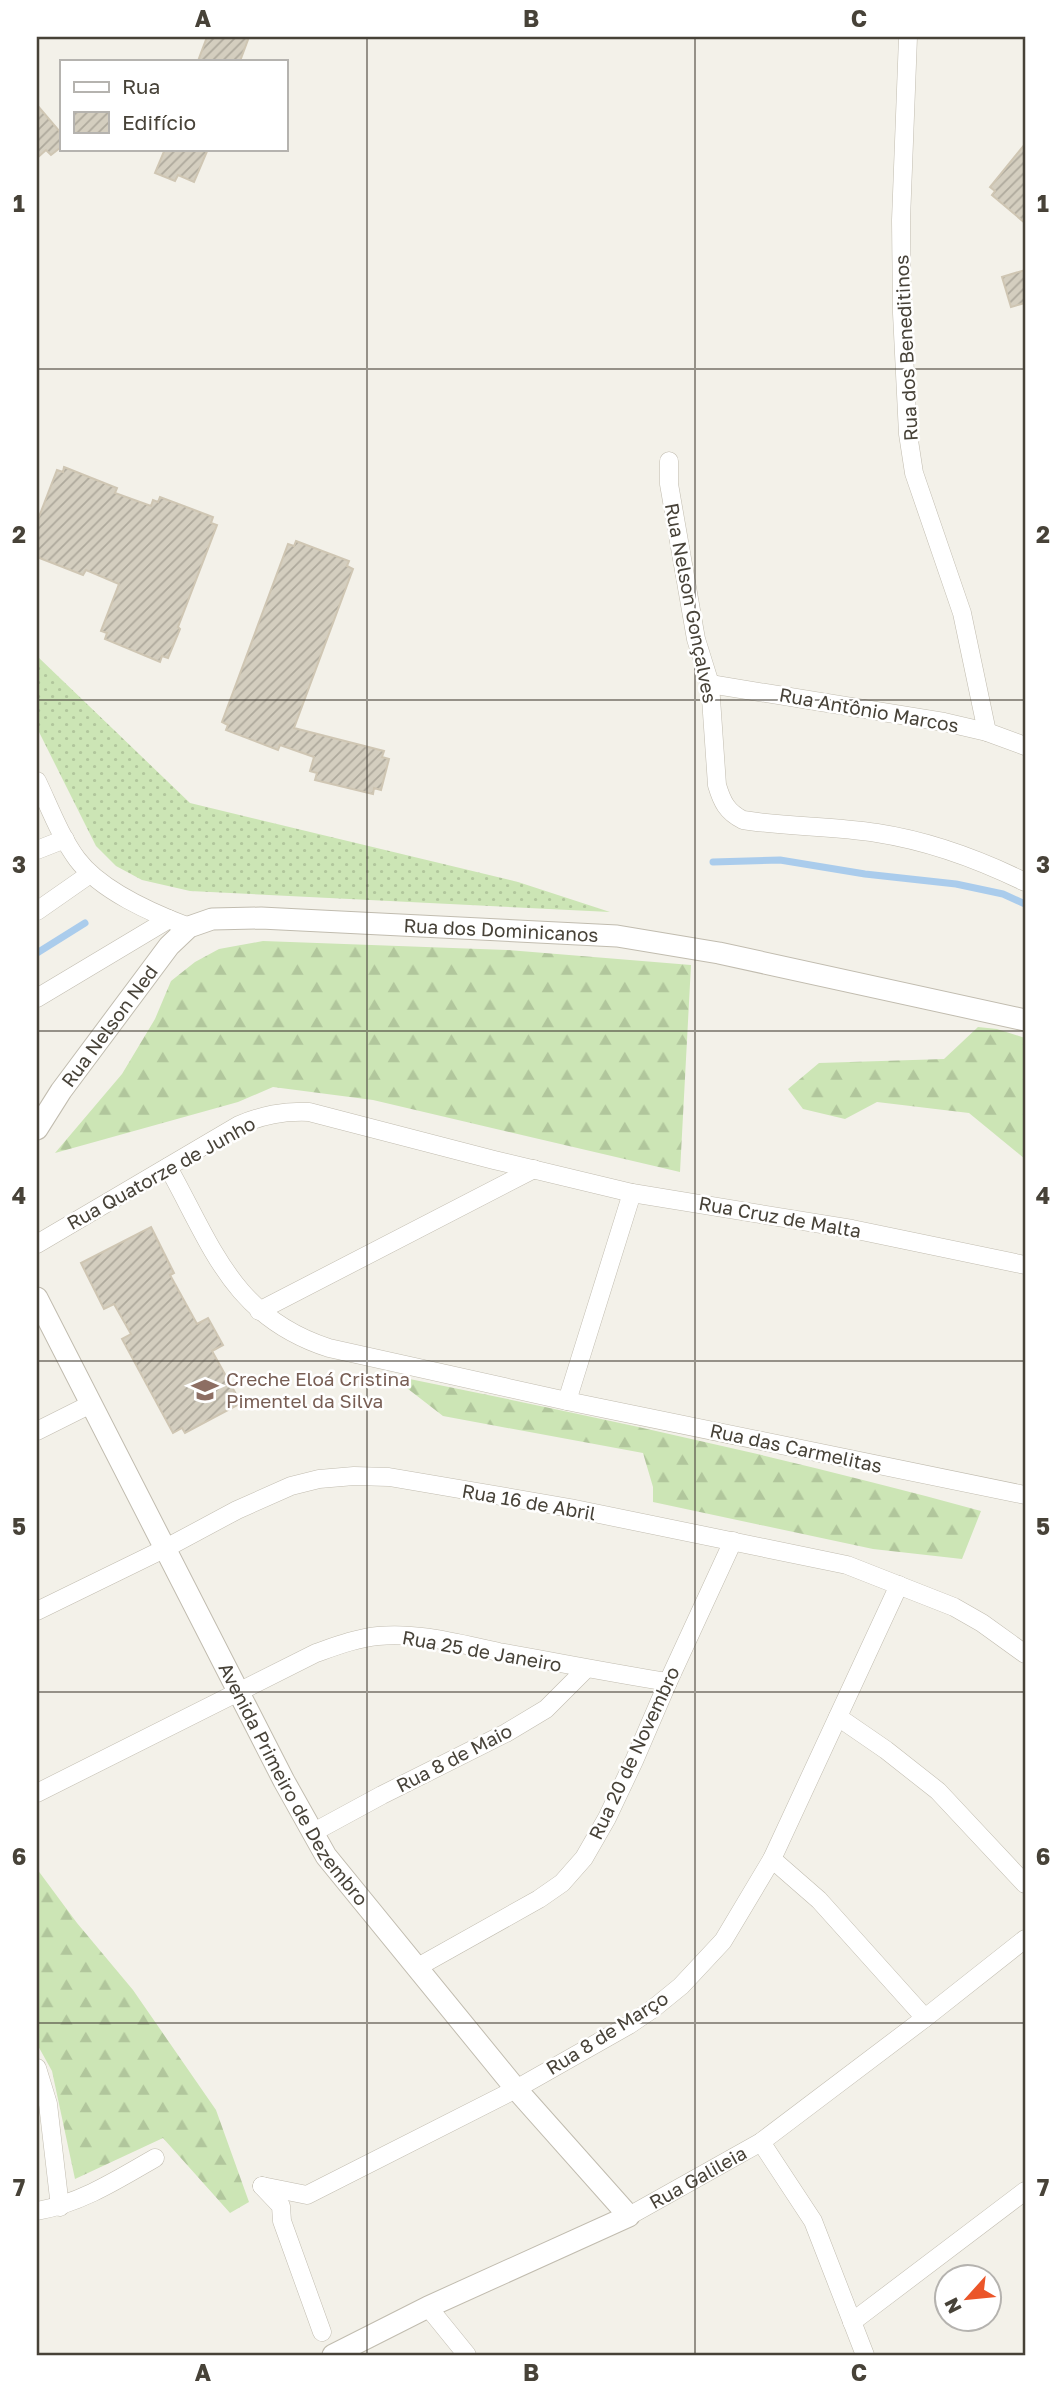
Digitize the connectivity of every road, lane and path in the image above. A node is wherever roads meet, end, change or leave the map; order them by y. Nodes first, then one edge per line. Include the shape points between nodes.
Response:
1 (908, 37) edge
2 (669, 461) dead end
3 (710, 684) junction
4 (987, 732) junction
5 (1025, 746) edge
6 (37, 781) edge
7 (65, 839) junction
8 (37, 850) edge
9 (90, 874) junction
10 (1025, 882) edge
11 (37, 911) edge
12 (179, 923) junction
13 (37, 998) edge
14 (1025, 1020) edge
15 (37, 1129) edge
16 (169, 1167) junction
17 (534, 1169) junction
18 (632, 1193) junction
19 (37, 1244) edge
20 (1025, 1265) edge
21 (37, 1298) edge
22 (259, 1311) junction
23 (568, 1401) junction
24 (91, 1404) junction
25 (37, 1431) edge
26 (1025, 1495) edge
27 (733, 1541) junction
28 (166, 1548) junction
29 (900, 1586) junction
30 (37, 1611) edge
31 (1025, 1654) edge
32 (586, 1669) junction
33 (668, 1682) junction
34 (239, 1692) junction
35 (838, 1717) junction
36 (37, 1793) edge
37 (312, 1833) junction
38 (772, 1859) junction
39 (1025, 1884) edge
40 (1025, 1938) edge
41 (416, 1968) junction
42 (925, 2018) junction
43 (37, 2068) edge
44 (516, 2089) junction
45 (761, 2142) junction
46 (155, 2158) dead end
47 (1025, 2191) edge
48 (60, 2207) junction
49 (37, 2211) edge
50 (629, 2216) junction
51 (428, 2307) junction
52 (852, 2322) junction
53 (322, 2332) dead end
54 (333, 2355) edge
55 (467, 2355) edge
56 (865, 2355) edge

1 - 4 street, Rua dos Beneditinos via 901,220 908,434 915,473 962,613
2 - 3 street, Rua Nelson Gonçalves via 696,639
3 - 4 street, Rua Antônio Marcos
3 - 10 street, Rua Nelson Gonçalves via 717,785 721,800 734,815 743,820 877,833 924,843 977,859
4 - 5 street, Rua Antônio Marcos
6 - 7 street
7 - 8 street
7 - 9 street
9 - 11 street
9 - 12 street
12 - 13 street
12 - 14 street, Rua dos Dominicanos via 240,918 617,936 719,953
12 - 15 street, Rua Nelson Ned via 169,946
16 - 17 street, Rua Quatorze de Junho via 249,1121 285,1111 309,1111
16 - 19 street, Rua Quatorze de Junho
16 - 22 street, Rua das Carmelitas via 226,1272
17 - 18 street, Rua Cruz de Malta
17 - 22 street
18 - 20 street, Rua Cruz de Malta via 852,1229
18 - 23 street
21 - 24 street, Avenida Primeiro de Dezembro
22 - 23 street, Rua das Carmelitas via 293,1334 329,1348
23 - 26 street, Rua das Carmelitas
24 - 25 street
24 - 28 street, Avenida Primeiro de Dezembro
27 - 28 street, Rua 16 de Abril via 570,1508 389,1477 354,1476 290,1486
27 - 29 street, Rua 16 de Abril via 848,1565
27 - 33 street, Rua 20 de Novembro
28 - 30 street, Rua 16 de Abril
28 - 34 street, Avenida Primeiro de Dezembro
29 - 31 street, Rua 16 de Abril via 954,1607
29 - 35 street, Rua 8 de Março
32 - 33 street, Rua 25 de Janeiro
32 - 34 street, Rua 25 de Janeiro via 430,1638 376,1636 316,1653
32 - 37 street, Rua 8 de Maio via 546,1709 506,1733
33 - 41 street, Rua 20 de Novembro via 607,1818 584,1858 562,1883
34 - 36 street, Rua 25 de Janeiro
34 - 37 street, Avenida Primeiro de Dezembro
35 - 38 street, Rua 8 de Março
35 - 39 street via 938,1791
37 - 41 street, Avenida Primeiro de Dezembro
38 - 42 street via 819,1900
38 - 44 street, Rua 8 de Março via 723,1941 681,1986 629,2025
40 - 42 street, Rua Galileia
41 - 44 street, Avenida Primeiro de Dezembro
42 - 45 street, Rua Galileia
43 - 48 street via 48,2104
44 - 50 street, Avenida Primeiro de Dezembro
44 - 53 street, Rua 8 de Março via 307,2195 262,2186 281,2206 282,2221
45 - 50 street, Rua Galileia
45 - 52 street via 813,2221
46 - 48 street
47 - 52 street
48 - 49 street
50 - 51 street, Rua Galileia
51 - 54 street, Rua Galileia
51 - 55 street
52 - 56 street

